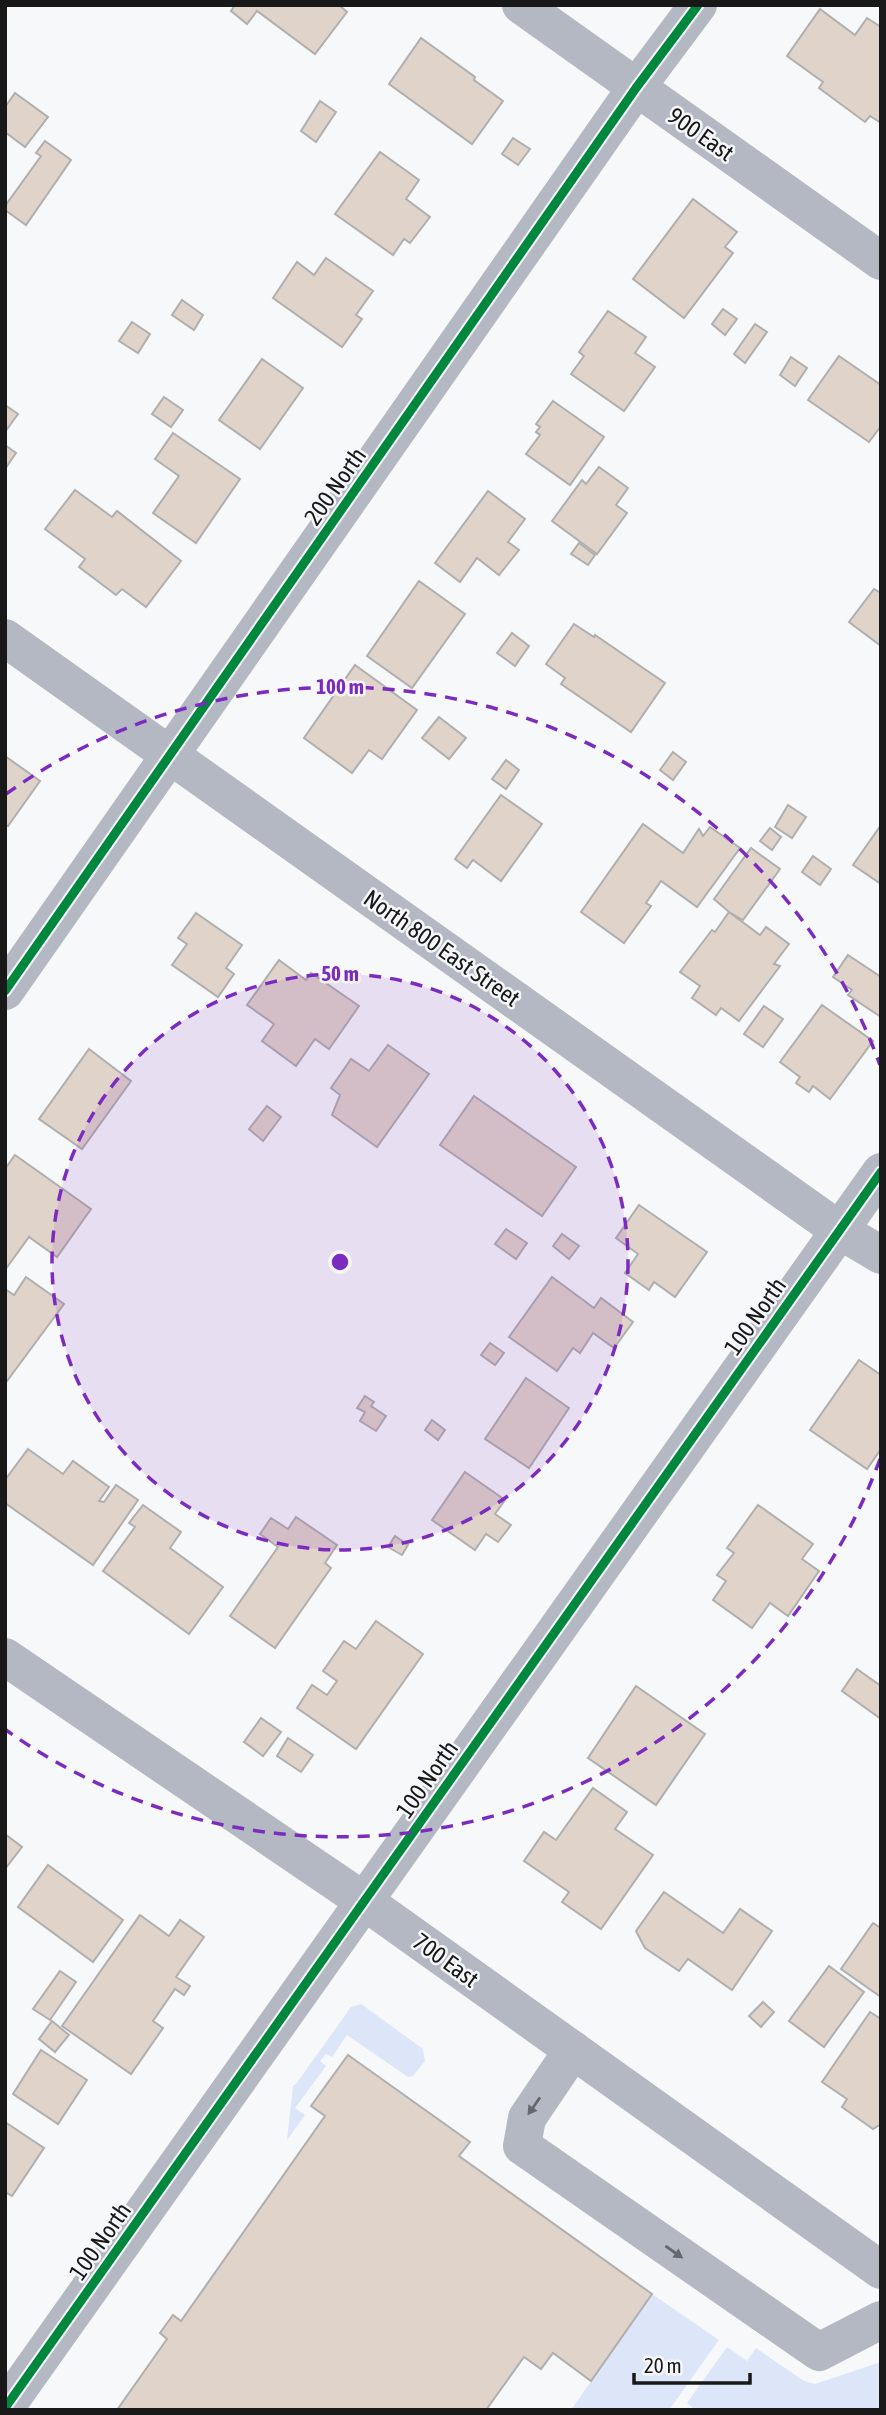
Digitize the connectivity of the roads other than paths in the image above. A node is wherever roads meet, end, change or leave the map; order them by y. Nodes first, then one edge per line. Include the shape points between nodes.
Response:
1 (522, 5) edge
2 (698, 5) edge
3 (636, 88) junction
4 (881, 261) edge
5 (5, 638) edge
6 (170, 756) junction
7 (5, 991) edge
8 (881, 1172) edge
9 (839, 1230) junction
10 (881, 1255) edge
11 (5, 1657) edge
12 (364, 1901) junction
13 (573, 2050) junction
14 (881, 2270) edge
15 (881, 2320) edge
16 (5, 2408) edge

1 - 3 street, 900 East
2 - 3 street, 200 North
3 - 4 street, 900 East
3 - 6 street, 200 North
5 - 6 street, North 800 East Street
6 - 7 street, 200 North
6 - 9 street, North 800 East Street
8 - 9 street, 100 North
9 - 10 street, North 800 East Street
9 - 12 street, 100 North
11 - 12 street, 700 East
12 - 13 street, 700 East
12 - 16 street, 100 North
13 - 14 street, 700 East
13 -> 15 street via 527,2118 522,2146 818,2352

